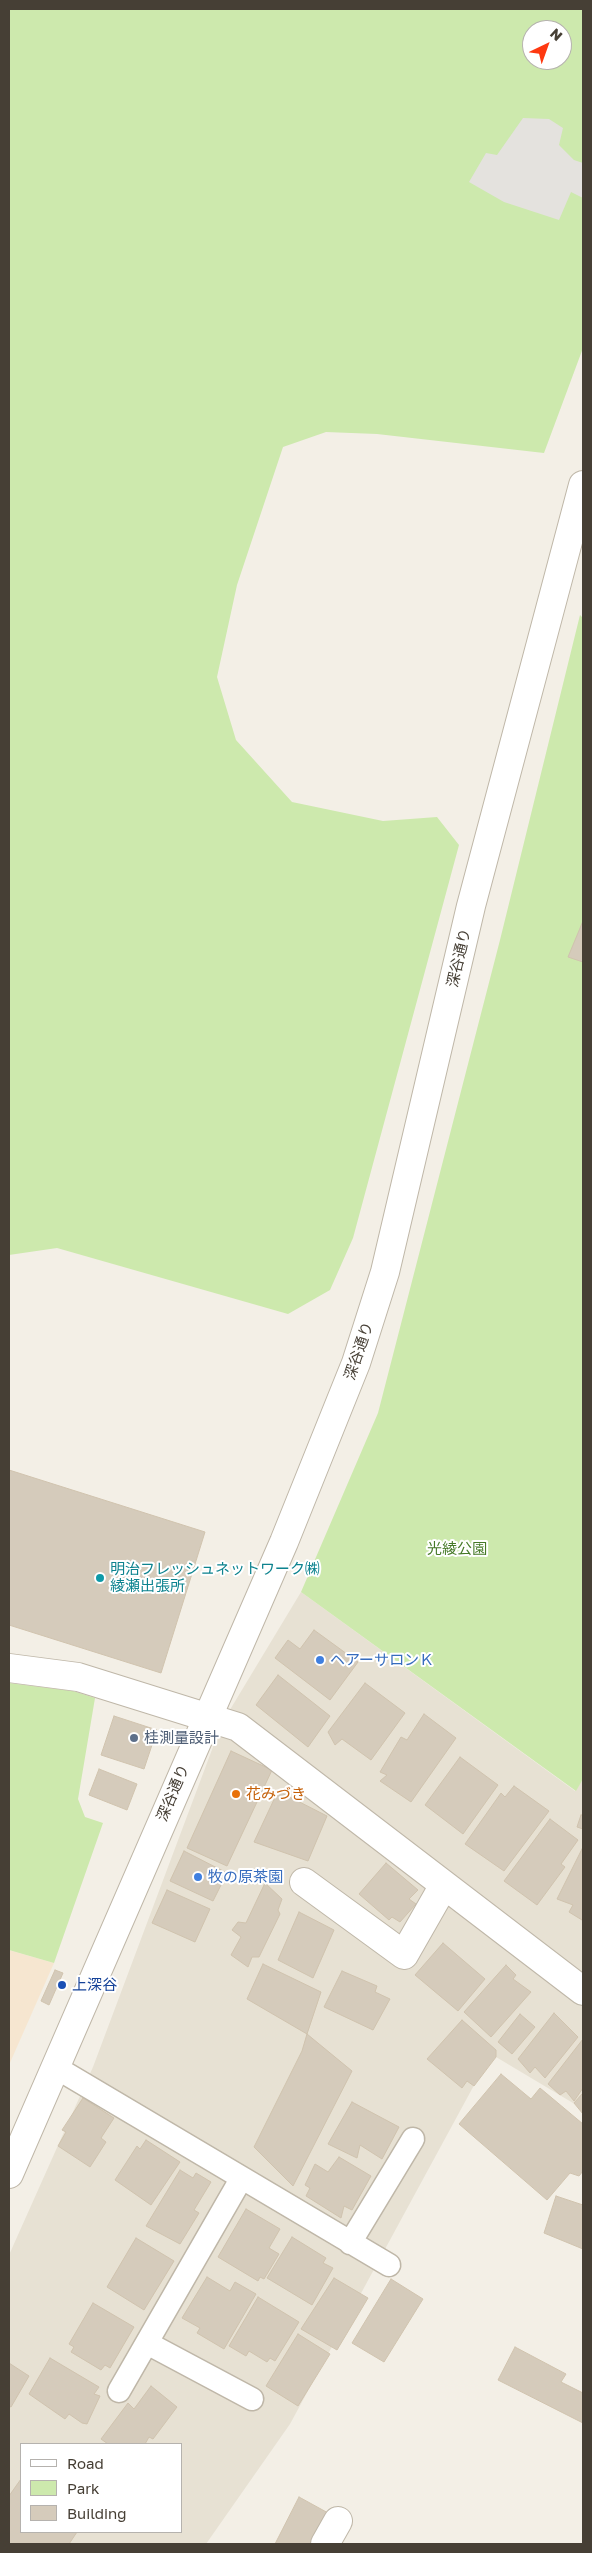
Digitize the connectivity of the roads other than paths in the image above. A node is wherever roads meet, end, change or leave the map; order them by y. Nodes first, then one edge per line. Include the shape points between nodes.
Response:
1 (581, 504) edge
2 (9, 1668) edge
3 (206, 1716) junction
4 (304, 1882) dead end
5 (444, 1885) junction
6 (583, 1991) edge
7 (55, 2066) junction
8 (413, 2138) dead end
9 (9, 2174) edge
10 (241, 2179) junction
11 (350, 2243) junction
12 (389, 2265) dead end
13 (147, 2343) junction
14 (120, 2390) dead end
15 (252, 2399) dead end

1 - 3 street, 深谷通り via 471,906 384,1272 356,1363 284,1542
2 - 3 street via 78,1677
3 - 5 street via 238,1727
3 - 7 street, 深谷通り
4 - 5 street via 404,1954
5 - 6 street
7 - 9 street, 深谷通り
7 - 10 lane
8 - 11 lane
10 - 11 lane
10 - 13 lane
11 - 12 lane
13 - 14 lane
13 - 15 lane

